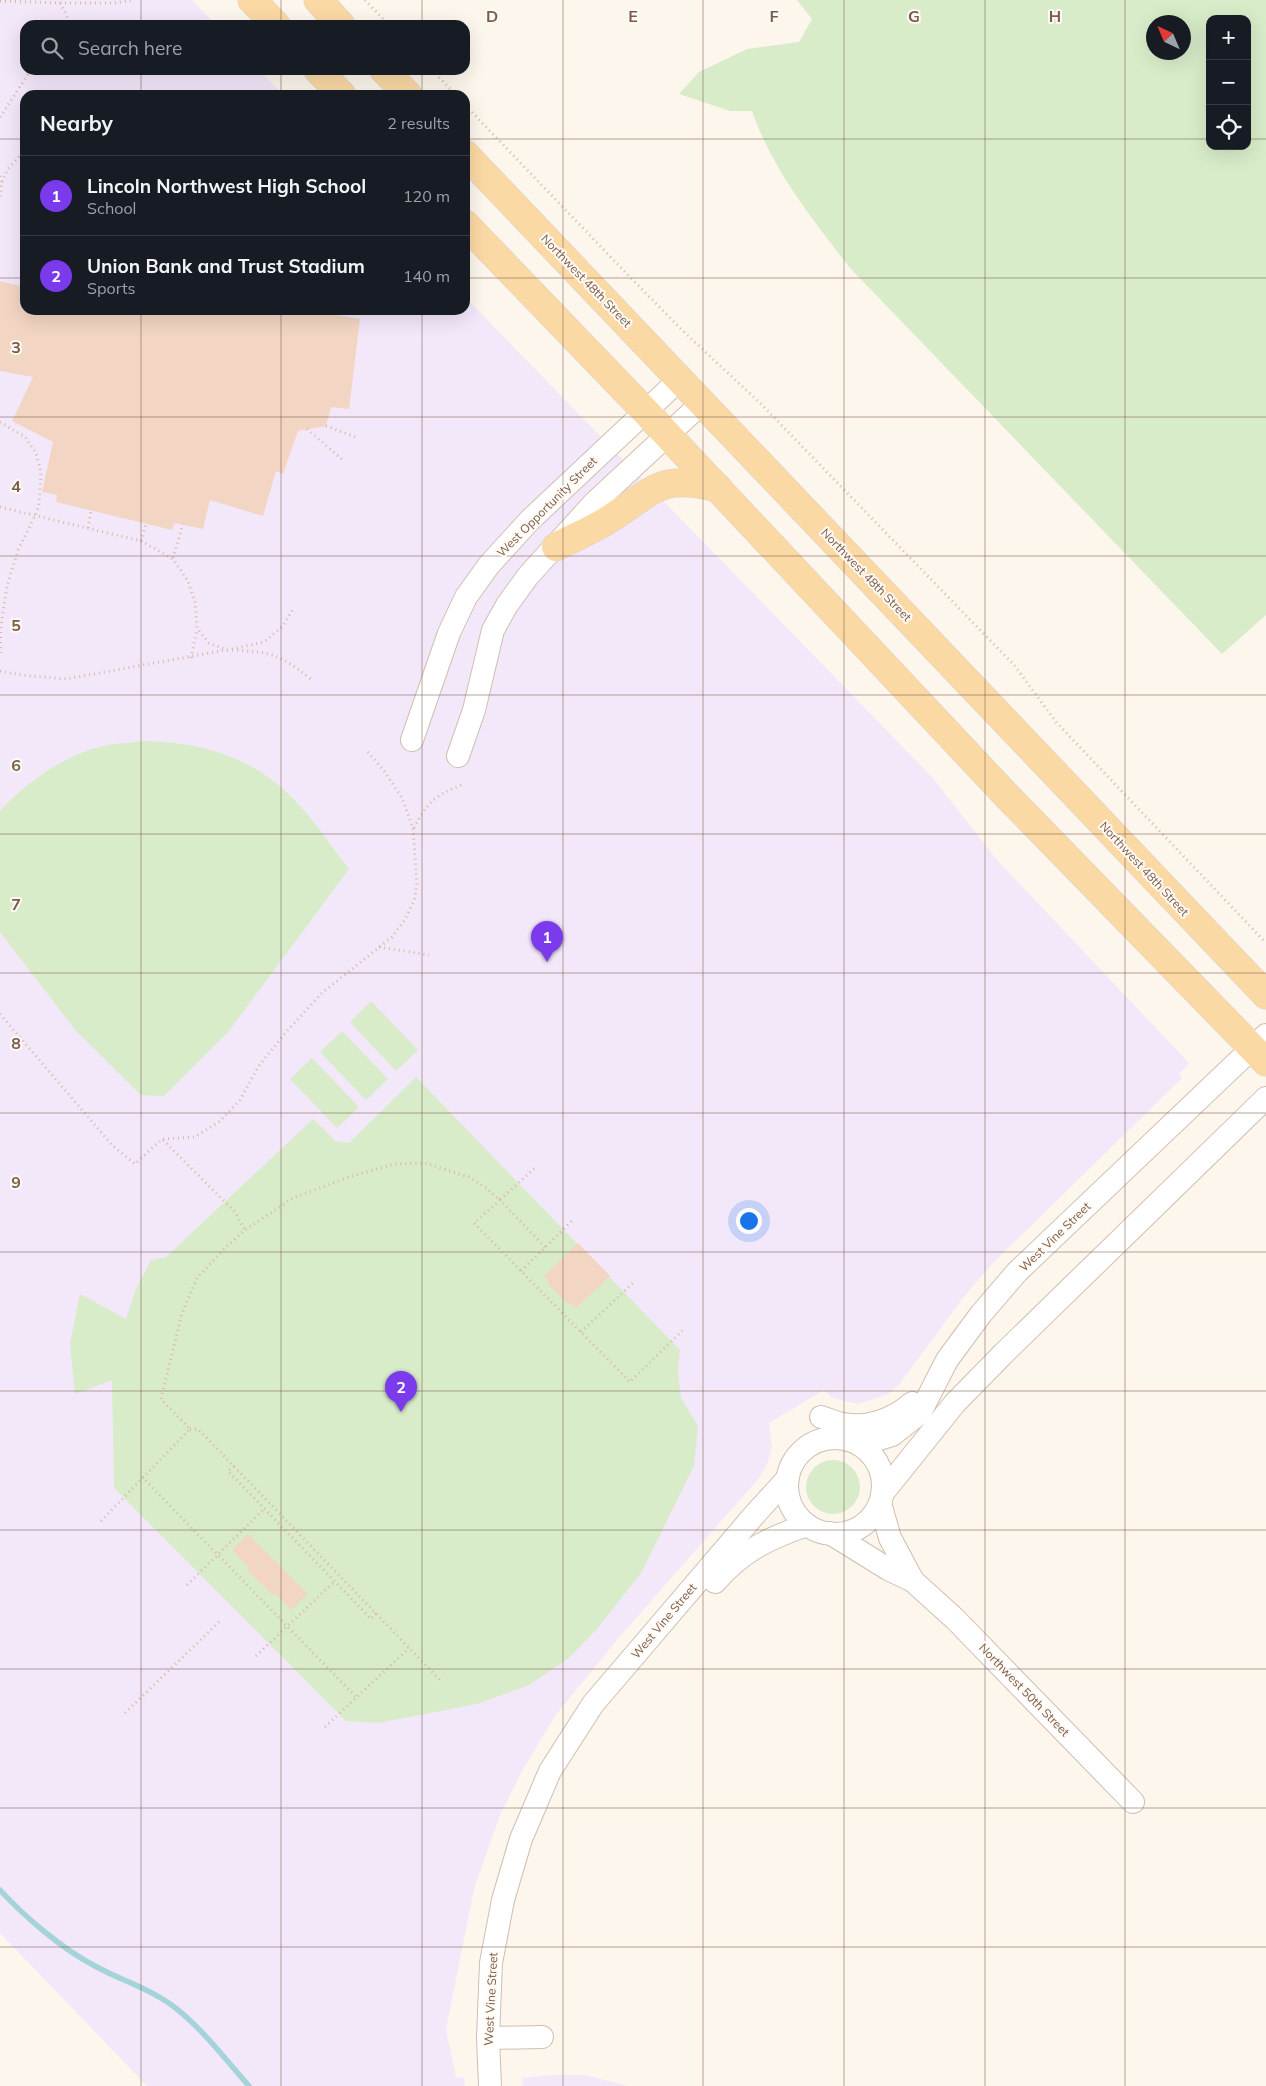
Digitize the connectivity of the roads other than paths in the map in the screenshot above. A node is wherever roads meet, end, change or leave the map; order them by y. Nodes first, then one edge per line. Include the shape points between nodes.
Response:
1 (252, 0) edge
2 (318, 0) edge
3 (271, 20) edge
4 (336, 20) edge
5 (323, 75) edge
6 (389, 75) edge
7 (337, 90) edge
8 (403, 90) edge
9 (470, 159) edge
10 (470, 229) edge
11 (680, 380) junction
12 (702, 402) junction
13 (645, 411) junction
14 (666, 434) junction
15 (718, 488) junction
16 (556, 547) junction
17 (412, 740) dead end
18 (458, 756) dead end
19 (1266, 995) edge
20 (1261, 1048) edge
21 (1266, 1098) edge
22 (935, 1382) junction
23 (821, 1417) dead end
24 (860, 1445) junction
25 (788, 1478) junction
26 (881, 1498) junction
27 (807, 1525) junction
28 (830, 1534) junction
29 (913, 1581) junction
30 (550, 1771) junction
31 (1133, 1802) dead end
32 (542, 2037) dead end
33 (488, 2038) junction
34 (490, 2086) edge

1 - 3 main road
2 - 4 main road
5 - 7 main road
6 - 8 main road
9 - 11 main road, Northwest 48th Street
10 - 13 main road
11 - 12 main road, Northwest 48th Street
11 - 13 street, West Opportunity Street
12 - 14 street
12 - 19 main road, Northwest 48th Street
13 - 14 main road
13 - 17 street, West Opportunity Street via 530,520 489,565 466,597 448,633
14 - 15 main road
14 - 16 street via 595,502
15 - 16 main road via 688,482 665,484 649,491 607,521
15 - 20 main road via 1006,795
16 - 18 street via 528,576 493,630 474,710
20 - 22 street, West Vine Street via 1017,1272 947,1360
21 - 26 street via 969,1389
22 - 23 street via 903,1411 885,1420 844,1425
22 - 24 street, West Vine Street via 920,1413 905,1426 892,1435
24 - 25 street via 841,1438 813,1443 793,1463
24 - 26 street via 879,1466 883,1479
25 - 27 street via 791,1504
25 - 30 street, West Vine Street via 593,1704
26 - 28 street via 872,1516 860,1527
26 - 29 street, Northwest 50th Street via 890,1538
27 - 28 street
27 - 30 street, West Vine Street via 758,1544 728,1566
28 - 29 street, Northwest 50th Street
29 - 31 street, Northwest 50th Street
30 - 33 street, West Vine Street via 521,1839 503,1900 491,1963
32 - 33 street
33 - 34 street, West Vine Street

